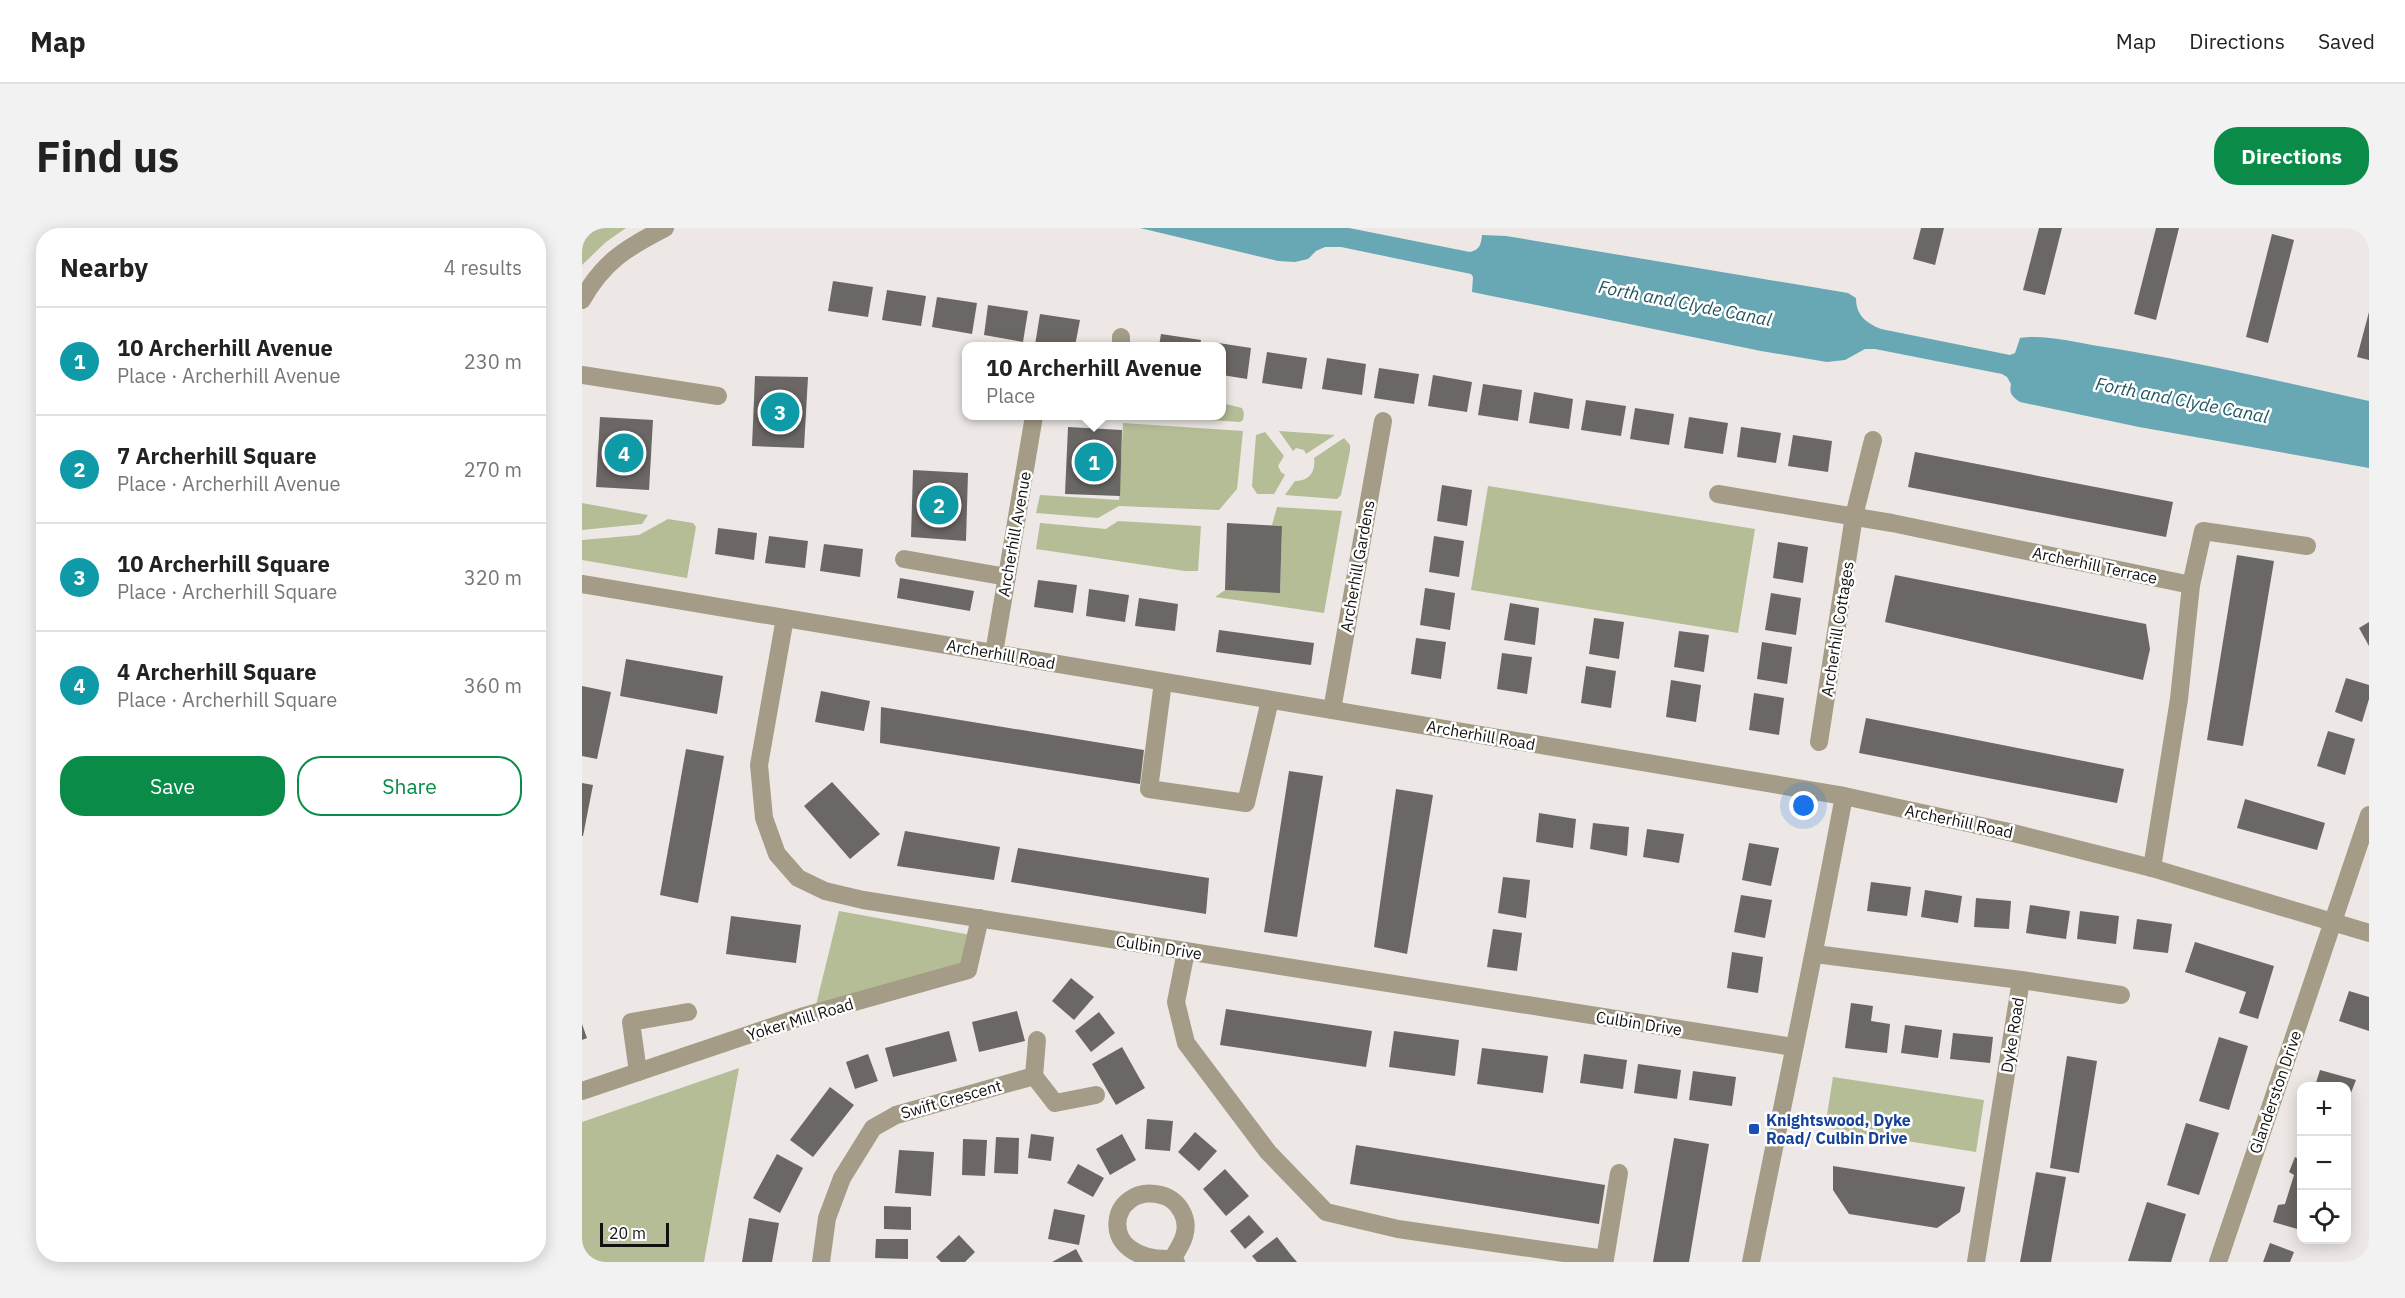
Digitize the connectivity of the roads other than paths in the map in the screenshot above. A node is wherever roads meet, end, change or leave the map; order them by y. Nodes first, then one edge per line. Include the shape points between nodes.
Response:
1 (665, 228) edge
2 (582, 300) edge
3 (582, 375) edge
4 (718, 396) dead end
5 (1033, 420) edge
6 (1383, 421) dead end
7 (1873, 440) dead end
8 (1718, 494) dead end
9 (1854, 516) junction
10 (2307, 546) dead end
11 (904, 559) dead end
12 (1007, 577) junction
13 (582, 584) edge
14 (2191, 585) junction
15 (784, 618) junction
16 (994, 653) junction
17 (1163, 682) junction
18 (1270, 700) junction
19 (1332, 710) junction
20 (1820, 742) dead end
21 (1844, 796) junction
22 (2369, 815) edge
23 (2152, 868) junction
24 (980, 918) junction
25 (2332, 922) junction
26 (2369, 933) edge
27 (1186, 951) junction
28 (1815, 954) junction
29 (2021, 980) junction
30 (2121, 995) dead end
31 (688, 1012) dead end
32 (1036, 1040) dead end
33 (1793, 1047) junction
34 (638, 1072) junction
35 (1034, 1076) junction
36 (582, 1091) edge
37 (1096, 1095) dead end
38 (1619, 1173) dead end
39 (821, 1262) edge
40 (1751, 1262) edge
41 (1976, 1262) edge
42 (2218, 1262) edge

1 - 2 street via 611,260
3 - 4 street
5 - 12 street, Archerhill Avenue
6 - 19 street, Archerhill Gardens
7 - 9 street, Archerhill Cottages
8 - 9 street, Archerhill Terrace
9 - 14 street, Archerhill Terrace
9 - 20 street, Archerhill Cottages
10 - 14 street via 2203,531
11 - 12 street
12 - 16 street, Archerhill Avenue
13 - 15 street, Archerhill Road
14 - 23 street via 2179,699
15 - 16 street, Archerhill Road
15 - 24 street, Culbin Drive via 759,765 764,818 777,854 798,879 825,891
16 - 17 street, Archerhill Road
17 - 18 street, Archerhill Road
17 - 18 street via 1149,789 1246,803
18 - 19 street, Archerhill Road
19 - 21 street, Archerhill Road
21 - 23 street, Archerhill Road
21 - 28 street
22 - 25 street, Glanderston Drive
23 - 25 street, Archerhill Road
24 - 27 street, Culbin Drive
24 - 34 street, Yoker Mill Road via 968,970 801,1017
25 - 26 street, Archerhill Road
25 - 42 street, Glanderston Drive
27 - 33 street, Culbin Drive
27 - 38 street via 1176,1002 1186,1043 1268,1152 1326,1212 1398,1229 1605,1259
28 - 29 street, Dyke Road
28 - 33 street
29 - 30 street
29 - 41 street, Dyke Road
31 - 34 street via 631,1022
32 - 35 street
33 - 40 street
34 - 36 street, Yoker Mill Road
35 - 37 street via 1055,1103
35 - 39 street, Swift Crescent via 896,1115 873,1128 842,1178 827,1218

